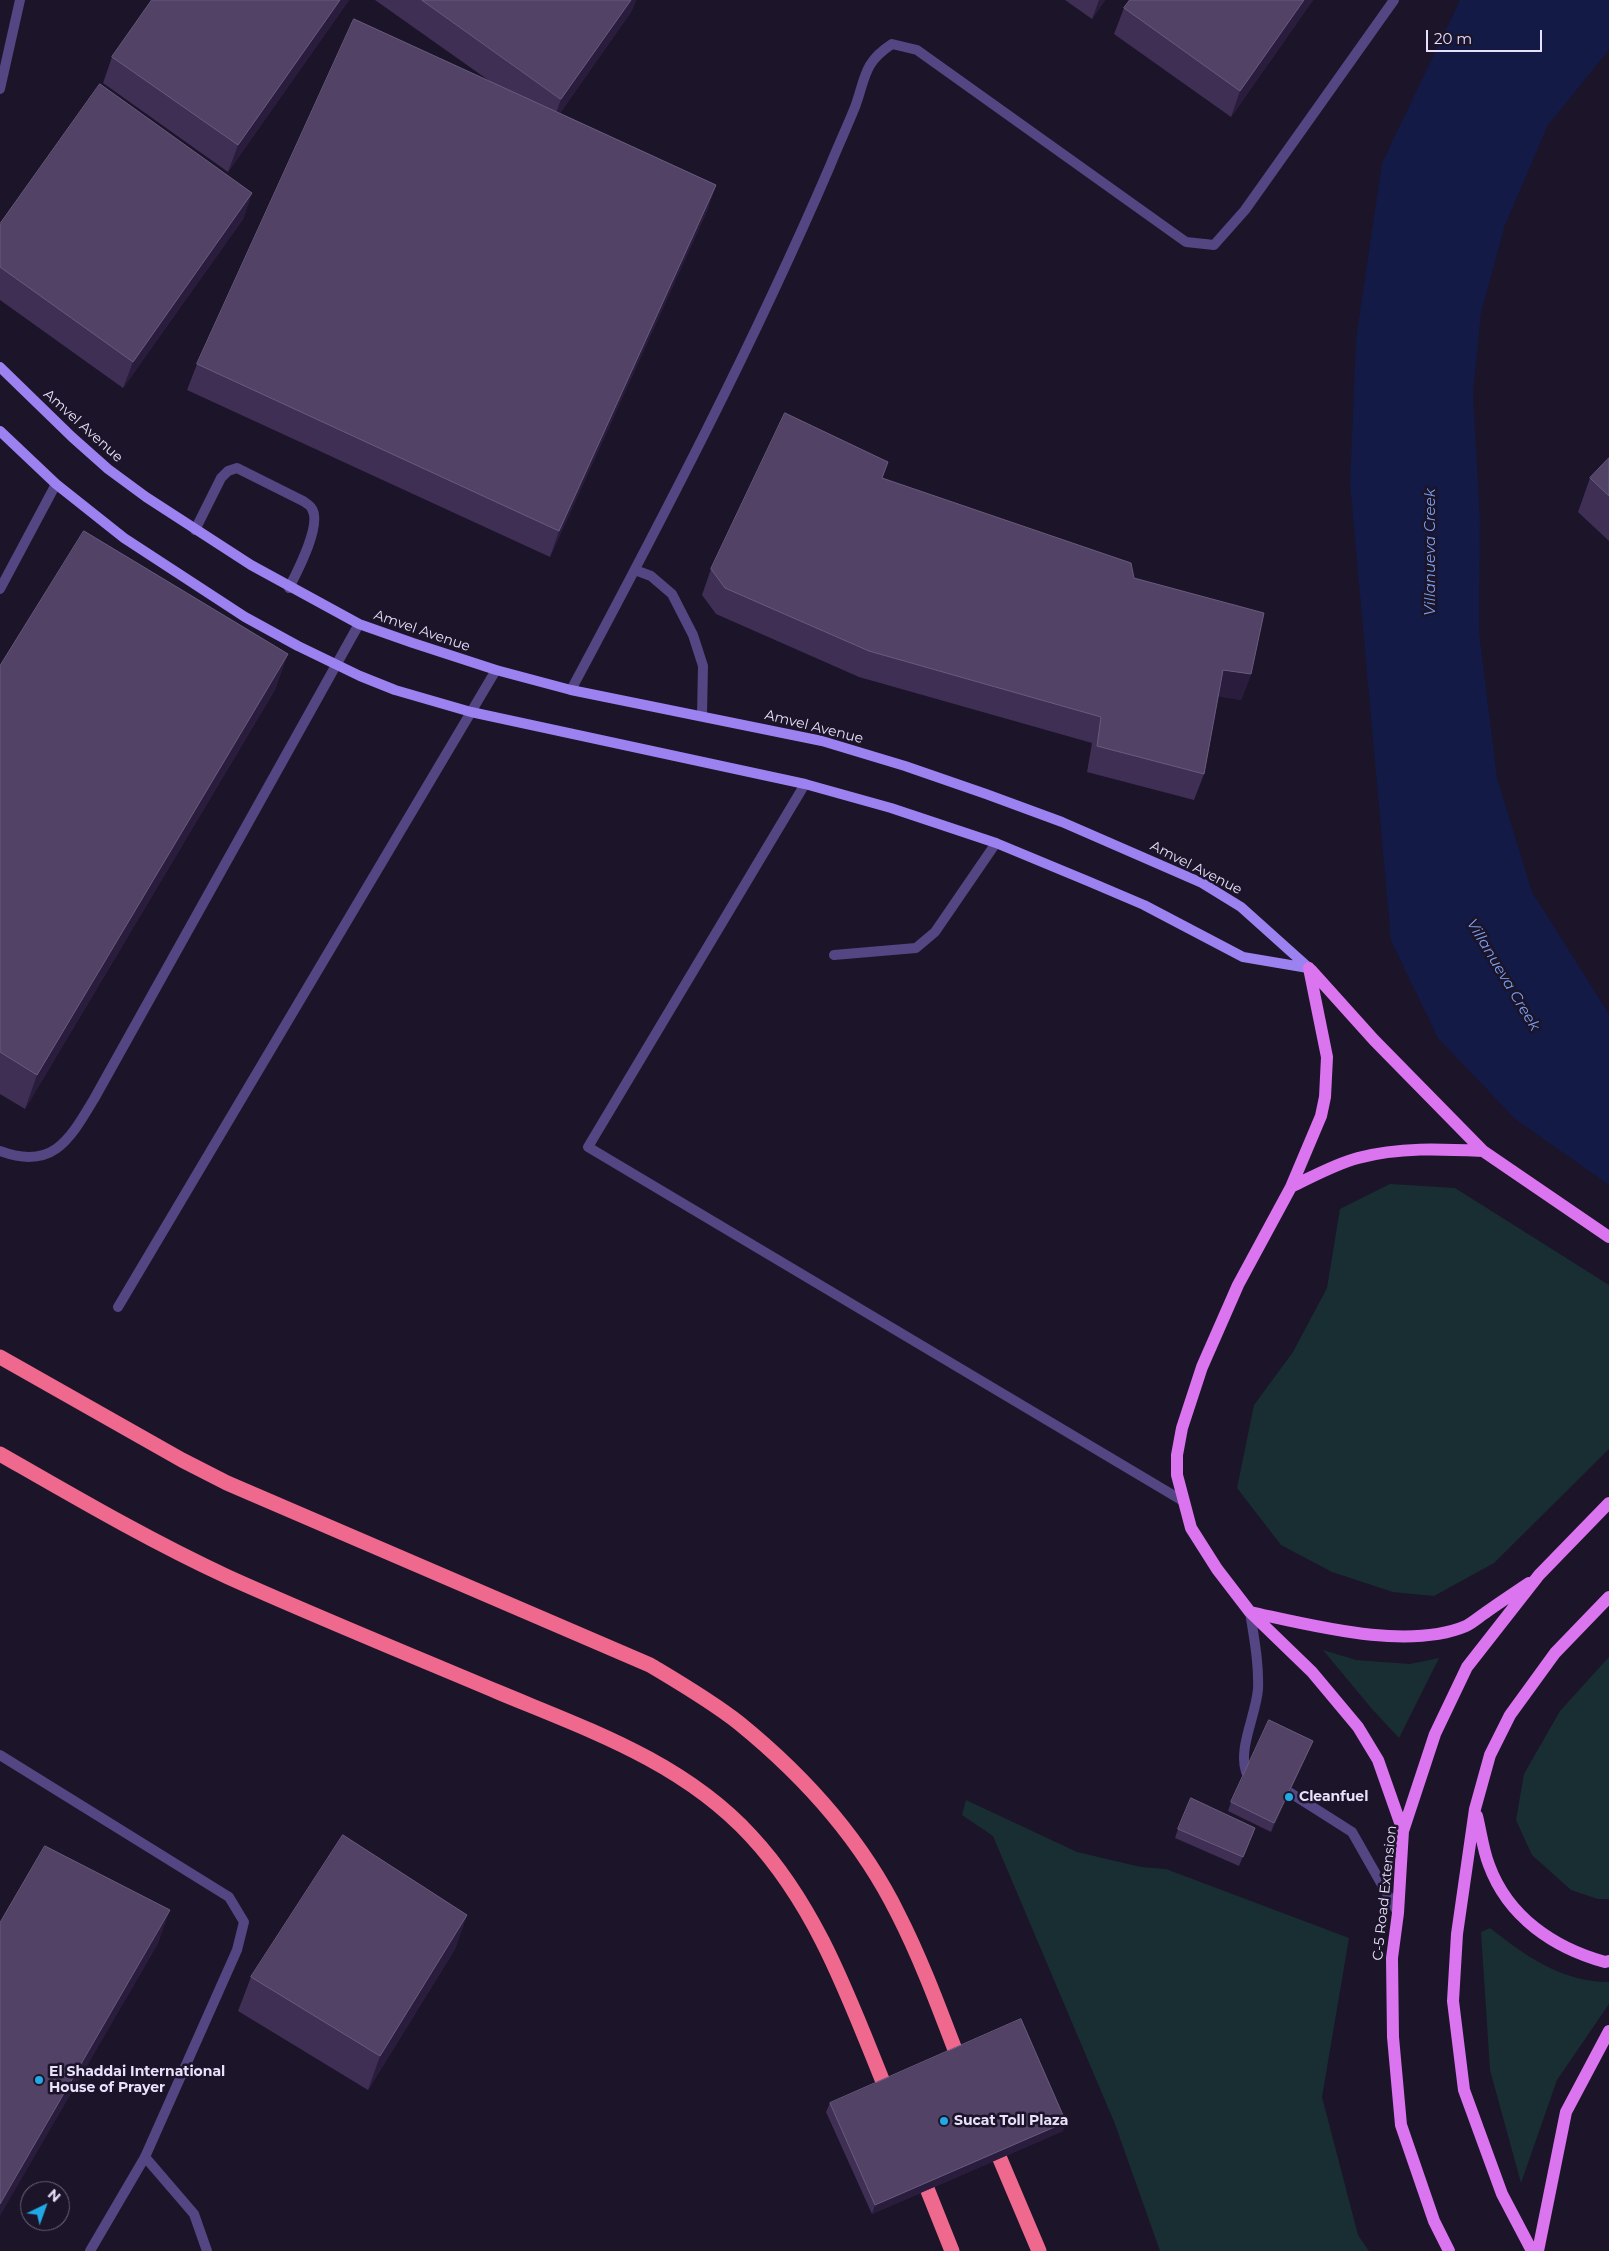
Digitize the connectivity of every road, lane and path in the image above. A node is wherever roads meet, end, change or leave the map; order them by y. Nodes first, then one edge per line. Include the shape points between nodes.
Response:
1 (20, 0) edge
2 (1394, 0) edge
3 (0, 89) edge
4 (0, 367) edge
5 (0, 432) edge
6 (56, 484) junction
7 (195, 530) junction
8 (635, 570) junction
9 (289, 588) junction
10 (0, 589) edge
11 (359, 624) junction
12 (336, 665) junction
13 (496, 670) junction
14 (571, 690) junction
15 (470, 712) junction
16 (702, 715) junction
17 (805, 784) junction
18 (996, 843) junction
19 (834, 955) dead end
20 (1310, 968) junction
21 (0, 1151) edge
22 (1483, 1151) junction
23 (1291, 1187) junction
24 (1609, 1238) edge
25 (118, 1307) dead end
26 (0, 1357) edge
27 (0, 1454) edge
28 (1183, 1501) junction
29 (1609, 1503) edge
30 (1539, 1575) junction
31 (1609, 1598) edge
32 (1250, 1612) junction
33 (0, 1755) edge
34 (1246, 1772) edge
35 (1289, 1792) edge
36 (1475, 1809) junction
37 (1403, 1831) junction
38 (1398, 1913) junction
39 (1609, 1962) edge
40 (1609, 2031) edge
41 (970, 2086) edge
42 (895, 2112) edge
43 (985, 2123) edge
44 (913, 2155) edge
45 (145, 2157) junction
46 (90, 2251) edge
47 (208, 2251) edge
48 (952, 2251) edge
49 (1040, 2251) edge
50 (1449, 2251) edge
51 (1532, 2251) edge
52 (1538, 2251) edge

1 - 3 street
2 - 8 street via 1245,210 1214,245 1186,242 917,50 892,44 878,54 865,72 856,105 777,285
4 - 7 main road, Amvel Avenue via 108,469
5 - 6 main road
6 - 10 street
6 - 12 main road via 124,538 197,587 245,617
7 - 9 main road, Amvel Avenue
7 - 9 street via 221,478 237,468 303,501 312,508 315,519 303,562
8 - 14 street
8 - 16 street via 650,576 672,594 693,635 703,666
9 - 11 main road, Amvel Avenue
11 - 12 street
11 - 13 main road, Amvel Avenue
12 - 15 main road via 395,690
12 - 21 street via 73,1133 47,1155 17,1157
13 - 14 main road, Amvel Avenue
13 - 15 street
14 - 16 main road, Amvel Avenue
15 - 17 main road
15 - 25 street
16 - 20 main road, Amvel Avenue via 822,741 905,766 1062,822 1170,868 1226,898 1241,907
17 - 18 main road
17 - 28 street via 588,1147
18 - 19 street via 935,932 916,948
18 - 20 main road via 1144,905 1243,957
20 - 22 main road via 1374,1040
20 - 23 main road via 1327,1057 1326,1088 1321,1116
22 - 23 main road via 1429,1149 1376,1155 1356,1159
22 - 24 main road
23 - 28 main road via 1238,1286 1190,1398 1177,1455 1177,1475
26 - 41 highway via 227,1483 650,1666 738,1722 818,1797 875,1873 915,1949
27 - 42 highway via 104,1514 228,1577 615,1740 703,1793 751,1835 798,1895 833,1961
28 - 32 main road via 1191,1528
29 - 30 main road, C-5 Road Extension
30 - 32 main road via 1466,1626 1438,1633 1367,1634
30 - 37 main road, C-5 Road Extension via 1467,1667 1435,1734
31 - 36 main road via 1555,1653 1510,1715 1490,1755
32 - 34 street via 1258,1690 1244,1750
32 - 37 main road via 1312,1672 1358,1727 1378,1760
33 - 45 street via 229,1897 244,1922 237,1950
35 - 38 street via 1352,1832
36 - 39 main road via 1488,1864 1514,1907 1554,1943 1578,1955
36 - 51 main road via 1456,1934 1454,1991 1464,2090 1502,2194
37 - 38 main road, C-5 Road Extension
38 - 50 main road, C-5 Road Extension via 1392,1958 1393,2036 1401,2126 1434,2221
40 - 52 main road via 1566,2112
43 - 49 highway
44 - 48 highway
45 - 46 street
45 - 47 street via 194,2214

